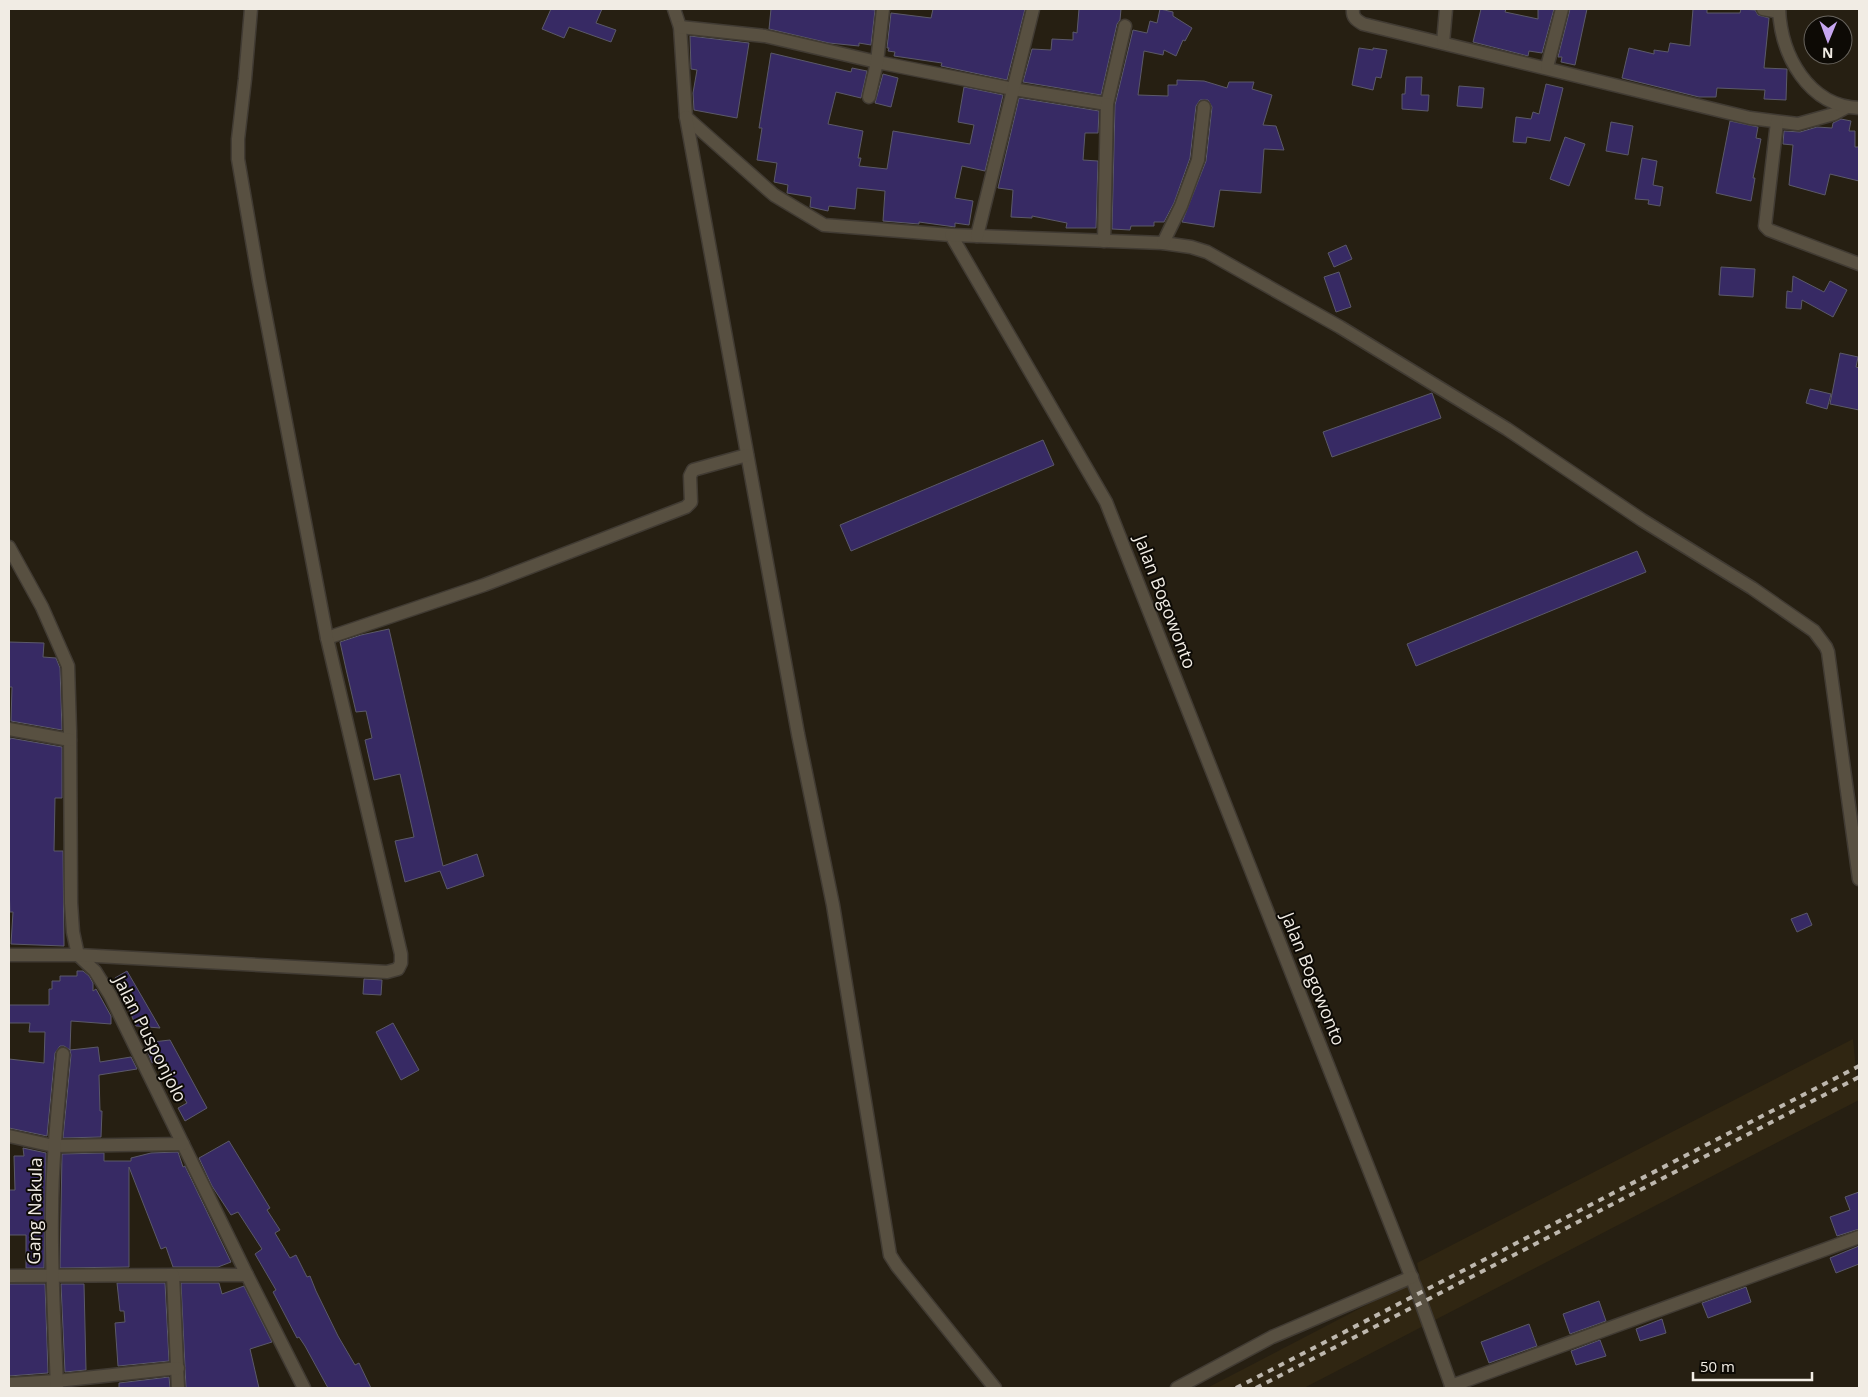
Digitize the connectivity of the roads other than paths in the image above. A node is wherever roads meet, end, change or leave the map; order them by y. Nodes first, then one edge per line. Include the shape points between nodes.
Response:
1 (251, 9) edge
2 (674, 9) edge
3 (883, 9) edge
4 (1033, 9) edge
5 (1353, 9) edge
6 (1446, 9) edge
7 (1562, 9) edge
8 (1763, 9) edge
9 (1779, 10) edge
10 (1125, 26) dead end
11 (680, 27) junction
12 (1443, 43) junction
13 (877, 62) junction
14 (1547, 68) junction
15 (1013, 89) junction
16 (869, 97) dead end
17 (1107, 104) junction
18 (1204, 107) dead end
19 (1853, 108) edge
20 (686, 117) junction
21 (1777, 122) junction
22 (952, 235) junction
23 (977, 236) junction
24 (1104, 241) junction
25 (1163, 243) junction
26 (1859, 264) edge
27 (747, 455) junction
28 (10, 552) edge
29 (327, 638) junction
30 (9, 729) edge
31 (70, 740) junction
32 (1855, 809) edge
33 (1859, 879) edge
34 (9, 955) edge
35 (78, 955) junction
36 (64, 1054) dead end
37 (9, 1136) edge
38 (183, 1144) junction
39 (54, 1146) junction
40 (1859, 1237) edge
41 (173, 1275) junction
42 (247, 1275) junction
43 (9, 1276) edge
44 (52, 1277) junction
45 (1412, 1277) junction
46 (178, 1368) junction
47 (9, 1384) edge
48 (57, 1384) edge
49 (1451, 1387) edge
50 (178, 1388) edge
51 (304, 1388) edge
52 (995, 1388) edge
53 (1177, 1388) edge

1 - 29 street via 238,159
2 - 11 street
3 - 13 street
4 - 15 street
5 - 12 street via 1356,20 1363,24
6 - 12 street
7 - 14 street
8 - 9 street
9 - 19 street via 1785,45 1800,75 1807,84 1837,104
10 - 17 street
11 - 13 street via 764,36
11 - 20 street
12 - 14 street
13 - 15 street
13 - 16 street
14 - 21 street
15 - 17 street
15 - 23 street
17 - 24 street
18 - 25 street via 1198,160
19 - 21 street via 1798,124
20 - 22 street via 774,195 824,225
20 - 27 street
21 - 26 street via 1768,230
22 - 23 street
22 - 45 street, Jalan Bogowonto via 1106,502
23 - 24 street
24 - 25 street
25 - 32 street via 1207,252 1340,327 1507,428 1814,631 1828,652
27 - 29 street via 693,470 690,476 691,500 686,507 484,585
27 - 52 street via 833,905 890,1255
28 - 31 street via 42,607 68,666
29 - 35 street via 401,954 398,969 387,972
30 - 31 street
31 - 35 street via 70,903
32 - 33 street
34 - 35 street
35 - 38 street, Jalan Pusponjolo via 95,971 110,995
36 - 39 street, Gang Nakula
37 - 39 street
38 - 39 street
38 - 42 street, Jalan Pusponjolo
39 - 44 street, Gang Nakula
40 - 49 street
41 - 42 street
41 - 44 street
41 - 46 street
42 - 51 street, Jalan Pusponjolo
43 - 44 street
44 - 48 street, Gang Nakula
45 - 49 street, Jalan Bogowonto
45 - 53 street via 1272,1337
46 - 48 street
46 - 50 street
47 - 48 street

